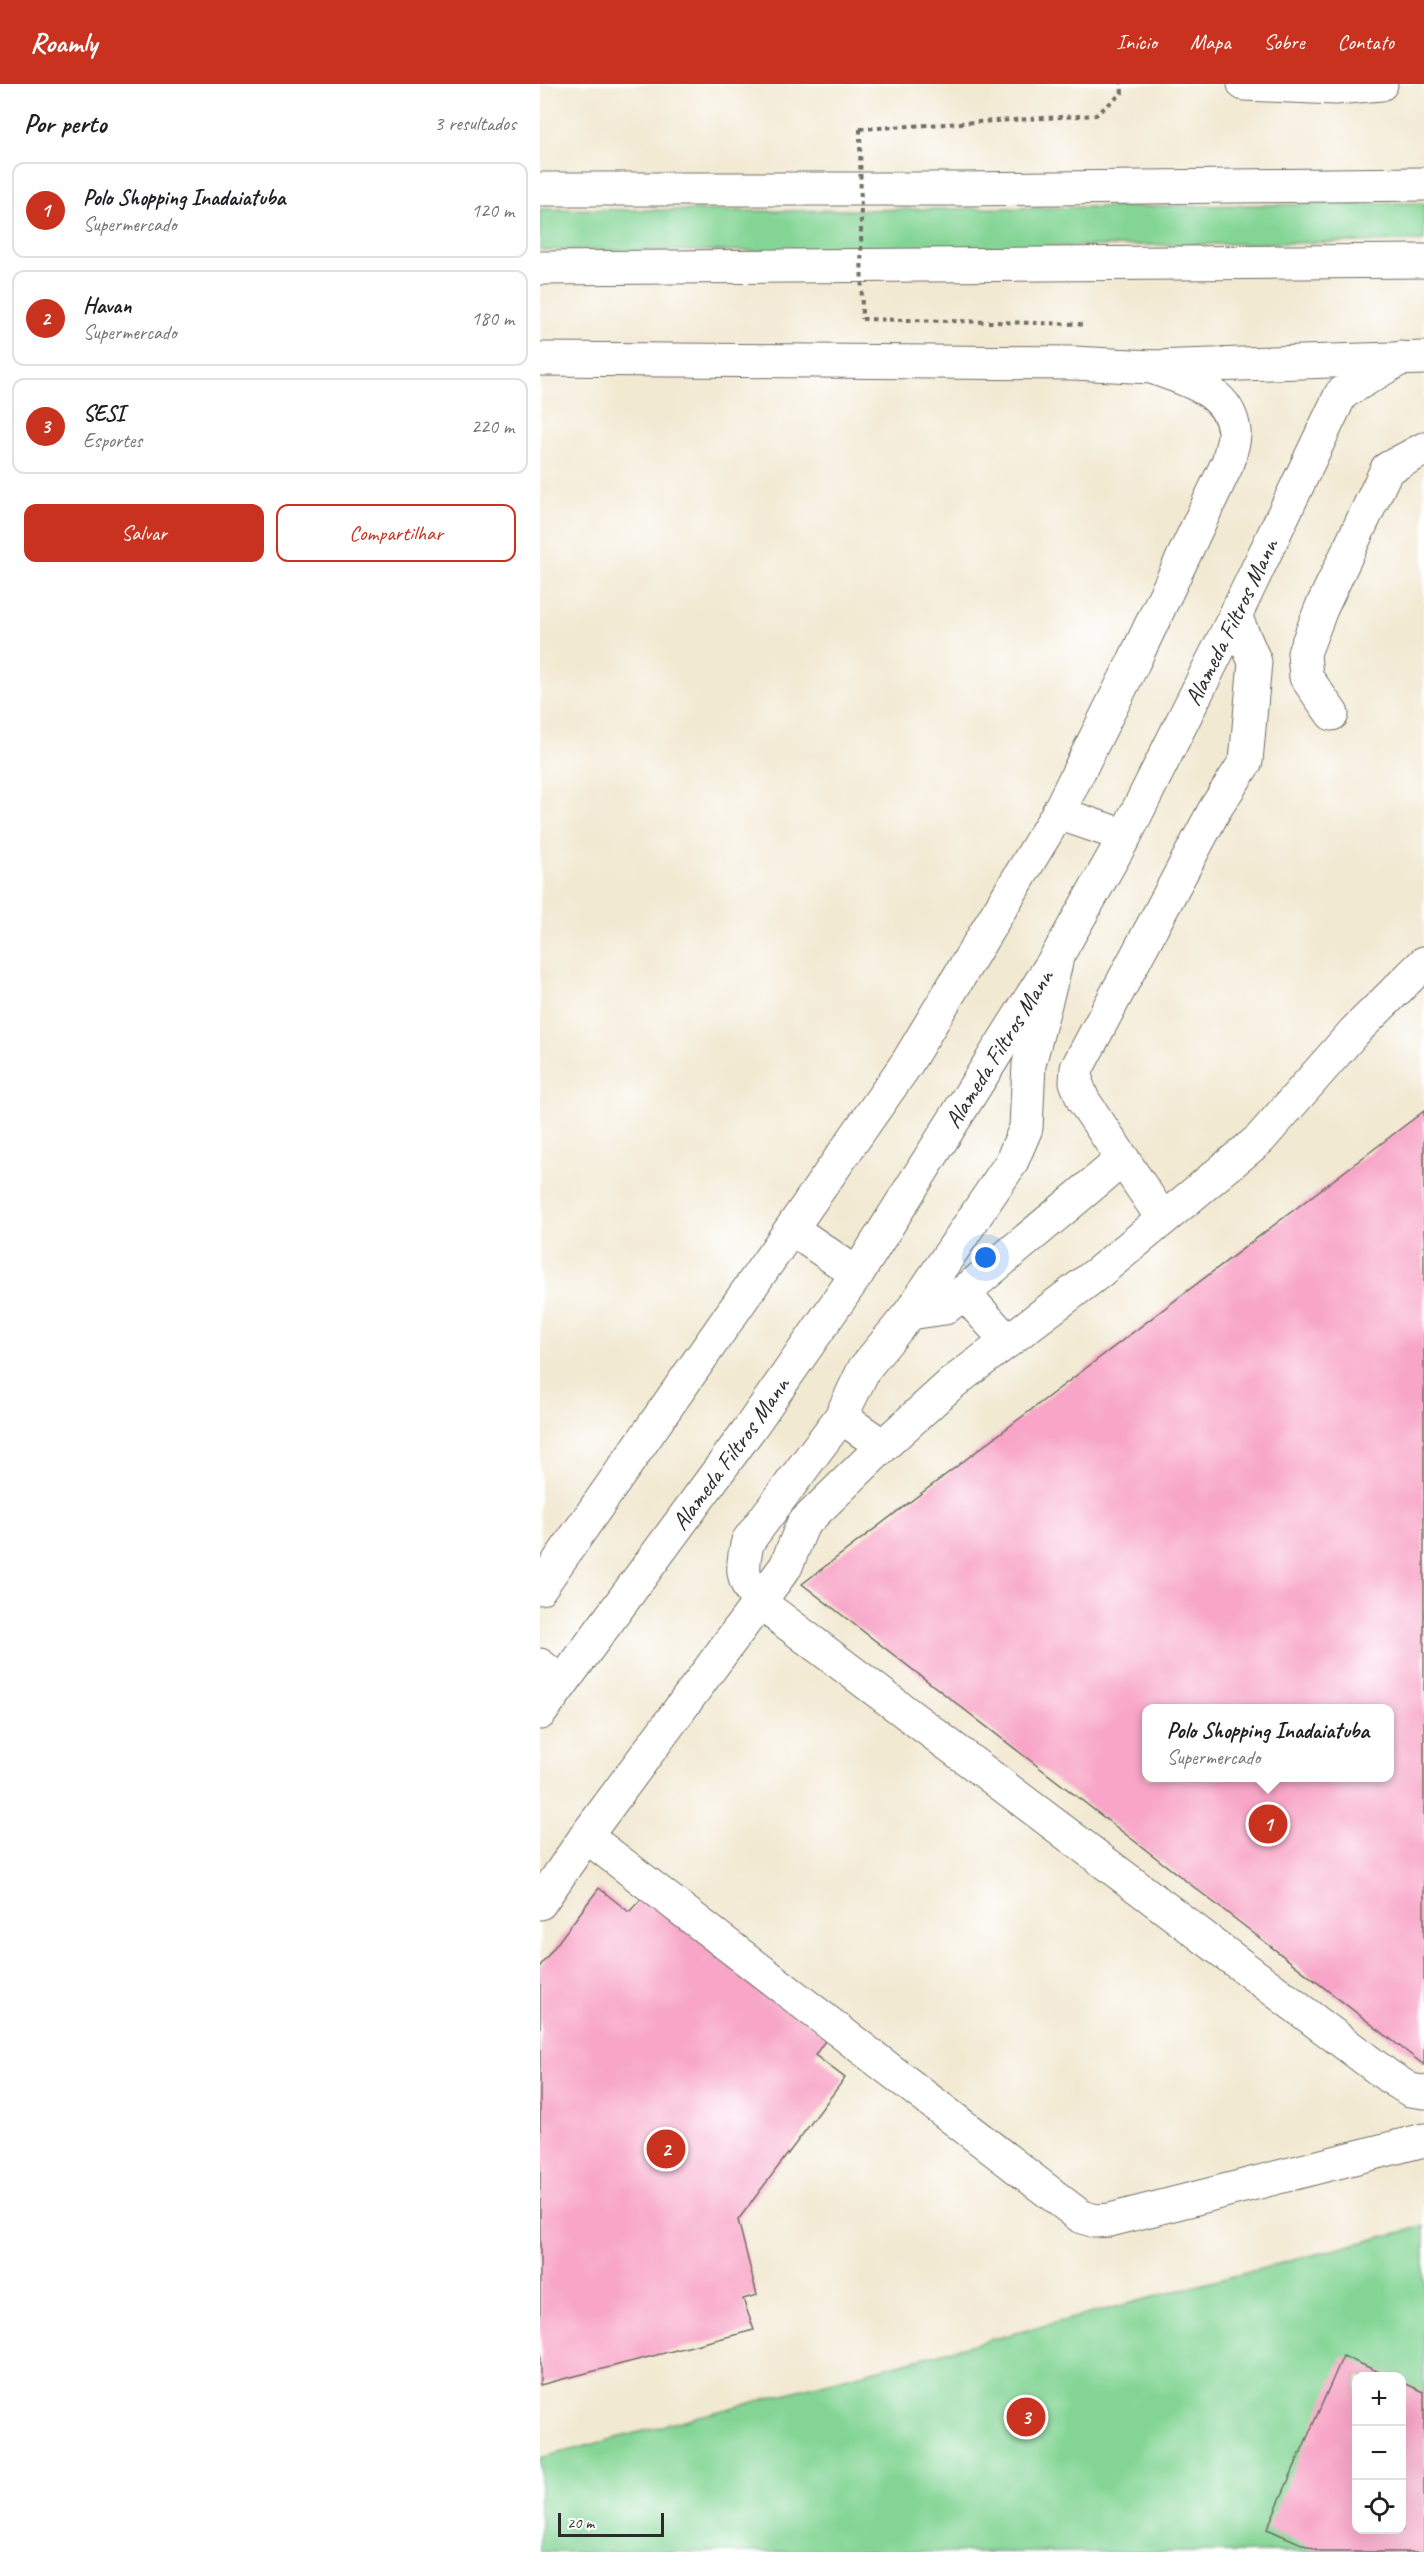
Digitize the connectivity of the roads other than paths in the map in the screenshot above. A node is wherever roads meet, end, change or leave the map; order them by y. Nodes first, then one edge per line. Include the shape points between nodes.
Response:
1 (1244, 84) edge
2 (1382, 84) edge
3 (1337, 86) edge
4 (1424, 184) edge
5 (540, 189) edge
6 (1424, 261) edge
7 (540, 268) edge
8 (1412, 358) edge
9 (540, 359) edge
10 (1152, 367) junction
11 (1424, 449) edge
12 (1235, 616) junction
13 (1332, 714) dead end
14 (1058, 813) junction
15 (1125, 836) junction
16 (1059, 953) junction
17 (1424, 963) edge
18 (1122, 1159) junction
19 (1163, 1219) junction
20 (792, 1229) junction
21 (857, 1274) junction
22 (963, 1292) junction
23 (909, 1312) junction
24 (1007, 1341) junction
25 (842, 1418) junction
26 (883, 1446) junction
27 (540, 1588) edge
28 (759, 1602) junction
29 (551, 1674) edge
30 (540, 1713) edge
31 (586, 1836) junction
32 (540, 1903) edge
33 (1424, 2092) edge
34 (1424, 2140) edge

1 - 3 main road
2 - 3 main road
4 - 5 main road
6 - 7 main road
8 - 10 main road
8 - 12 main road, Alameda Filtros Mann via 1341,394
9 - 10 main road
10 - 14 main road via 1207,388 1224,406 1234,432 1229,460
11 - 13 main road via 1387,469 1304,653 1306,677
12 - 15 main road, Alameda Filtros Mann
12 - 18 main road via 1255,662 1246,761 1215,809 1077,1068 1076,1082 1083,1100
14 - 15 main road
14 - 20 main road via 908,1064
15 - 16 main road, Alameda Filtros Mann
16 - 21 main road, Alameda Filtros Mann
16 - 23 main road via 1029,1064 1026,1128 1011,1163
17 - 19 main road via 1354,1032 1260,1139
18 - 19 main road
18 - 22 main road
19 - 24 main road
20 - 21 main road
20 - 27 main road
21 - 29 main road, Alameda Filtros Mann via 750,1428
22 - 23 main road via 945,1308
22 - 24 main road
23 - 25 main road via 864,1369
24 - 26 main road via 951,1384
25 - 26 main road
25 - 28 main road via 748,1541 742,1563 748,1589
26 - 28 main road via 803,1524 786,1566
28 - 31 main road
28 - 33 main road via 1388,2076 1410,2090
29 - 30 main road, Alameda Filtros Mann
31 - 32 main road
31 - 34 main road via 1080,2216 1110,2220

